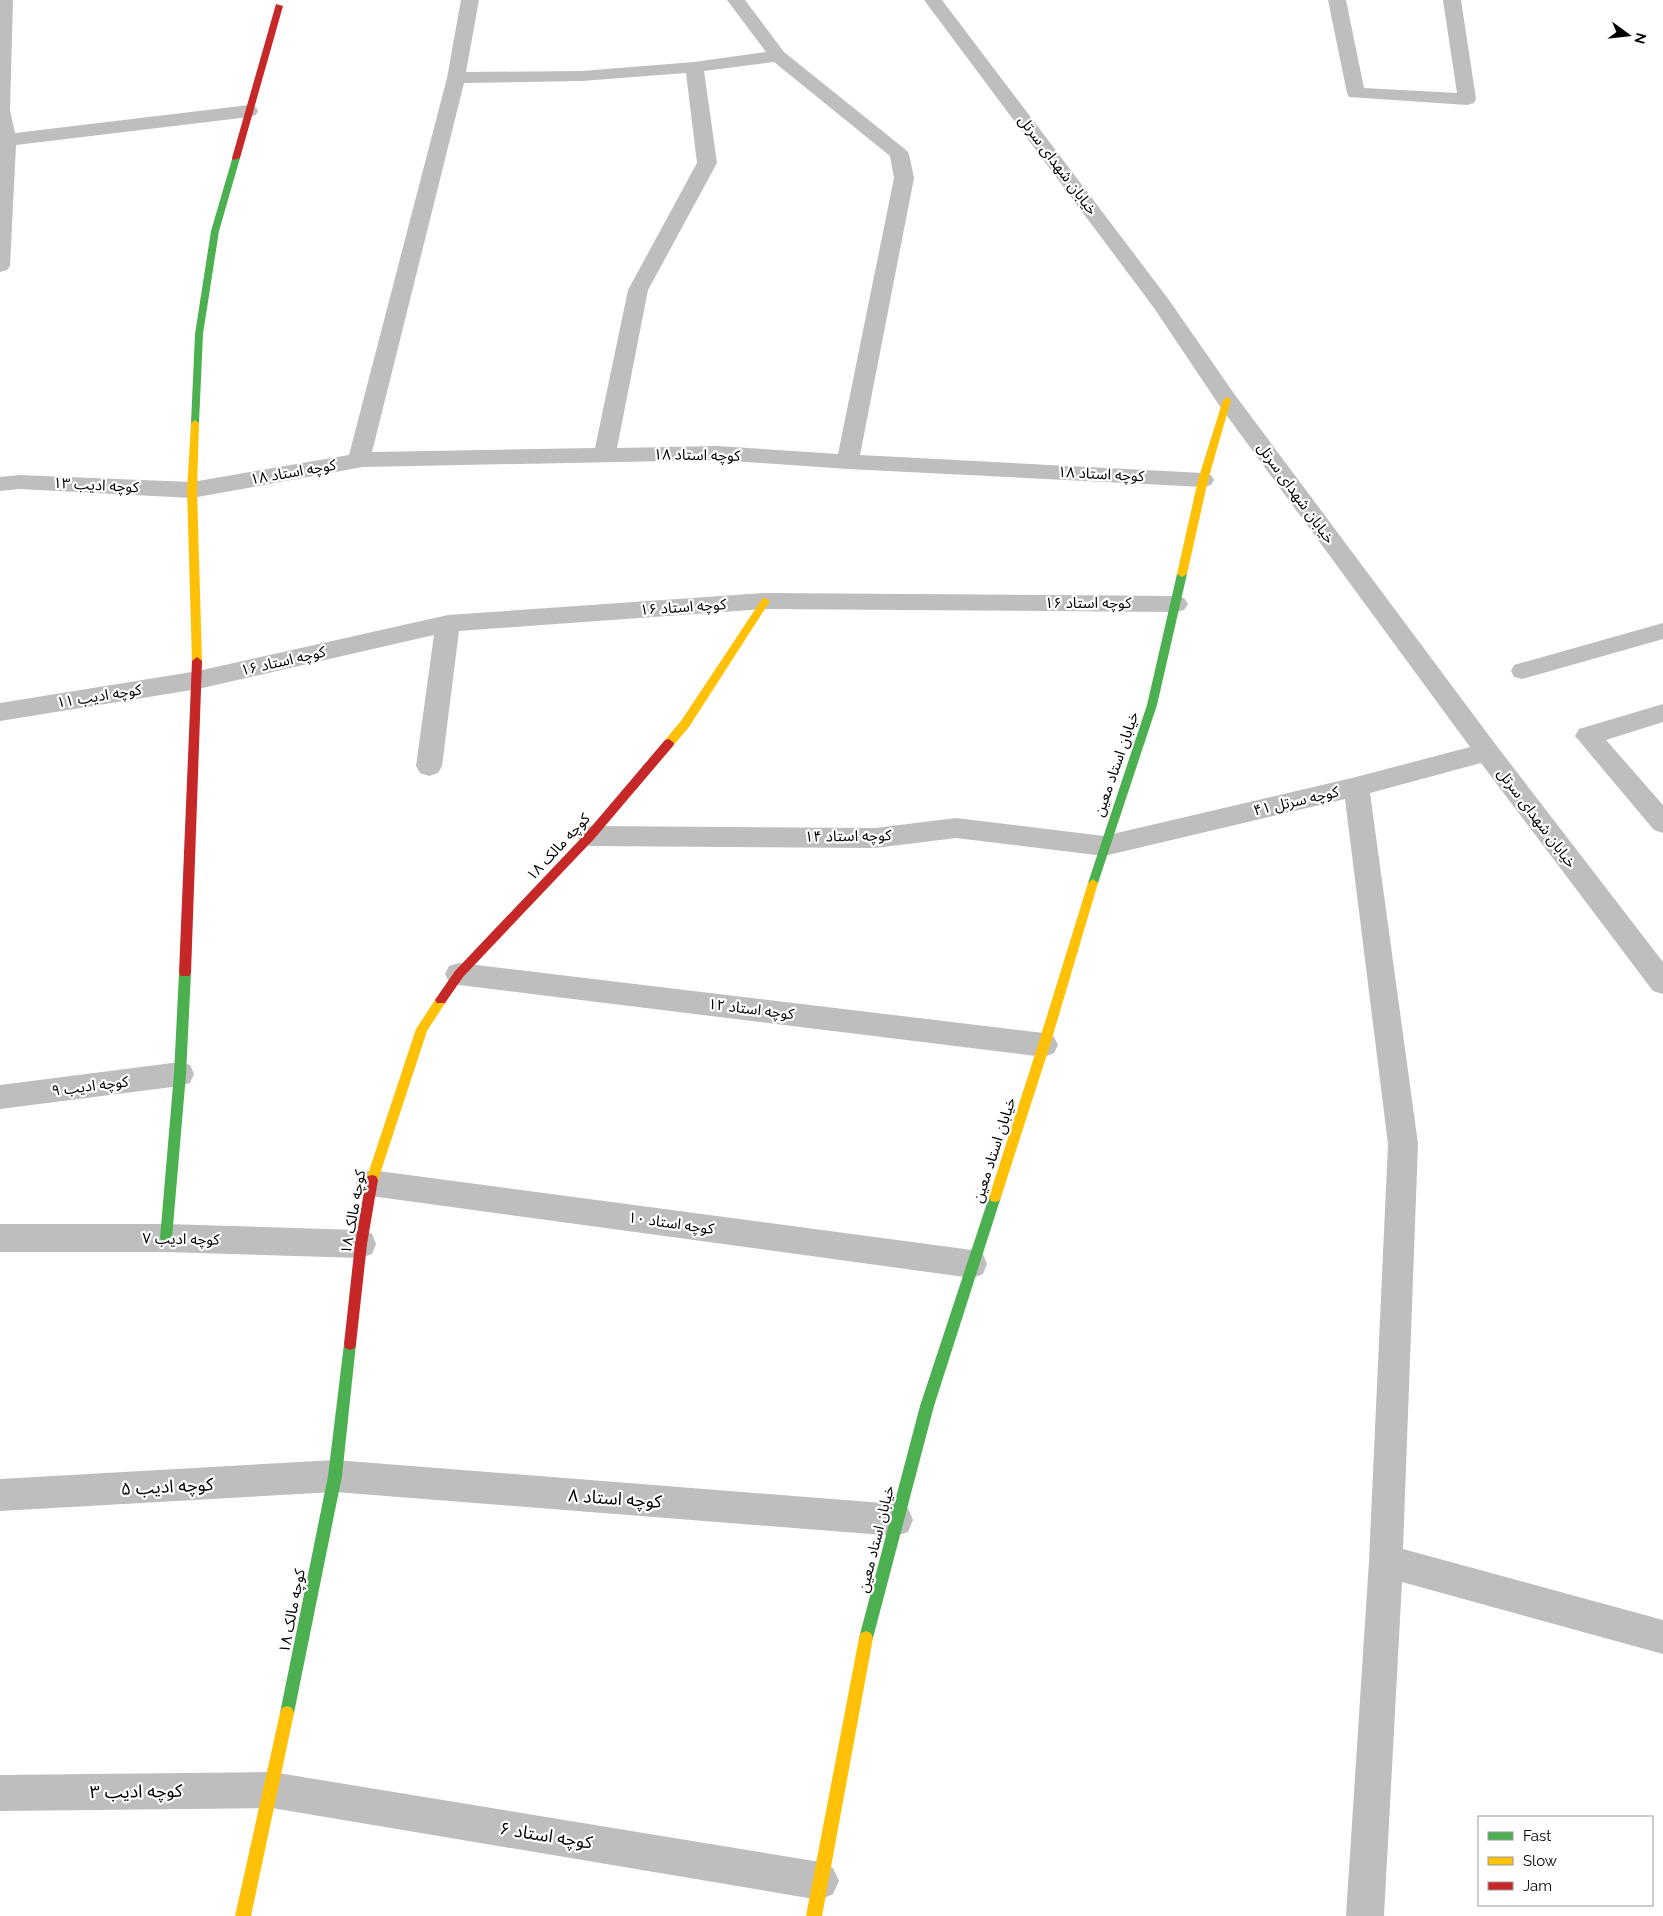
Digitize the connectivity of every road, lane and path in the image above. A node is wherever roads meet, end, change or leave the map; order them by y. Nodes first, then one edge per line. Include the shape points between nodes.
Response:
1 (4, 0) edge
2 (470, 0) edge
3 (736, 0) edge
4 (933, 0) edge
5 (1337, 0) edge
6 (1452, 0) edge
7 (279, 6) dead end
8 (778, 56) junction
9 (694, 67) junction
10 (456, 78) junction
11 (1, 110) edge
12 (249, 111) junction
13 (7, 140) junction
14 (0, 266) edge
15 (1227, 400) junction
16 (604, 456) junction
17 (359, 461) junction
18 (848, 462) junction
19 (1203, 480) junction
20 (0, 484) edge
21 (192, 490) junction
22 (765, 601) junction
23 (1176, 604) junction
24 (448, 623) junction
25 (1663, 631) edge
26 (1522, 671) dead end
27 (198, 680) junction
28 (0, 712) edge
29 (1663, 712) edge
30 (1487, 752) junction
31 (428, 766) dead end
32 (1356, 787) junction
33 (1663, 822) edge
34 (590, 836) junction
35 (1104, 846) junction
36 (459, 974) junction
37 (1663, 984) edge
38 (1044, 1045) junction
39 (180, 1074) junction
40 (0, 1098) edge
41 (371, 1183) junction
42 (0, 1238) edge
43 (166, 1238) junction
44 (361, 1244) junction
45 (972, 1264) junction
46 (335, 1476) junction
47 (0, 1495) edge
48 (896, 1520) junction
49 (1386, 1561) junction
50 (1663, 1637) edge
51 (272, 1790) junction
52 (0, 1793) edge
53 (820, 1881) junction
54 (243, 1916) edge
55 (814, 1916) edge
56 (1364, 1916) edge

1 - 11 street
2 - 10 street
3 - 8 street
4 - 15 street, خیابان شهدای سرتل via 1162,304
5 - 6 street via 1356,94 1467,99
7 - 12 street
8 - 9 street
8 - 18 street via 899,154 904,178
9 - 10 street via 582,76
9 - 16 street via 707,162 638,290
10 - 17 street
11 - 13 street
12 - 13 street
12 - 21 street via 215,231 199,334
13 - 14 street
15 - 19 street, خیابان استاد معین
15 - 30 street, خیابان شهدای سرتل
16 - 17 street, کوچه استاد ۱۸
16 - 18 street, کوچه استاد ۱۸ via 717,454
17 - 21 street, کوچه استاد ۱۸
18 - 19 street, کوچه استاد ۱۸
19 - 23 street, خیابان استاد معین
20 - 21 street, کوچه ادیب ۱۳ via 19,482
21 - 27 street
22 - 23 street, کوچه استاد ۱۶
22 - 24 street, کوچه استاد ۱۶
22 - 34 street, کوچه مالک ۱۸ via 685,724
23 - 35 street, خیابان استاد معین via 1152,705
24 - 27 street, کوچه استاد ۱۶
24 - 31 street
25 - 26 lane
27 - 28 street, کوچه ادیب ۱۱
27 - 39 street
29 - 33 street via 1588,736
30 - 32 street, کوچه سرتل ۴۱
30 - 37 street, خیابان شهدای سرتل
32 - 35 street, کوچه سرتل ۴۱
32 - 49 street via 1403,1144
34 - 35 street, کوچه استاد ۱۴ via 874,838 956,828
34 - 36 street, کوچه مالک ۱۸
35 - 38 street, خیابان استاد معین
36 - 38 street, کوچه استاد ۱۲
36 - 41 street, کوچه مالک ۱۸ via 422,1029
38 - 45 street, خیابان استاد معین
39 - 40 street, کوچه ادیب ۹
39 - 43 street
41 - 44 street, کوچه مالک ۱۸
41 - 45 street, کوچه استاد ۱۰
42 - 43 street, کوچه ادیب ۷
43 - 44 street, کوچه ادیب ۷
44 - 46 street, کوچه مالک ۱۸
45 - 48 street, خیابان استاد معین via 927,1406
46 - 47 street, کوچه ادیب ۵
46 - 48 street, کوچه استاد ۸
46 - 51 street, کوچه مالک ۱۸
48 - 53 street, خیابان استاد معین via 863,1650
49 - 50 street
49 - 56 street
51 - 52 street, کوچه ادیب ۳
51 - 53 street, کوچه استاد ۶
51 - 54 street, کوچه مالک ۱۸
53 - 55 street, خیابان استاد معین

